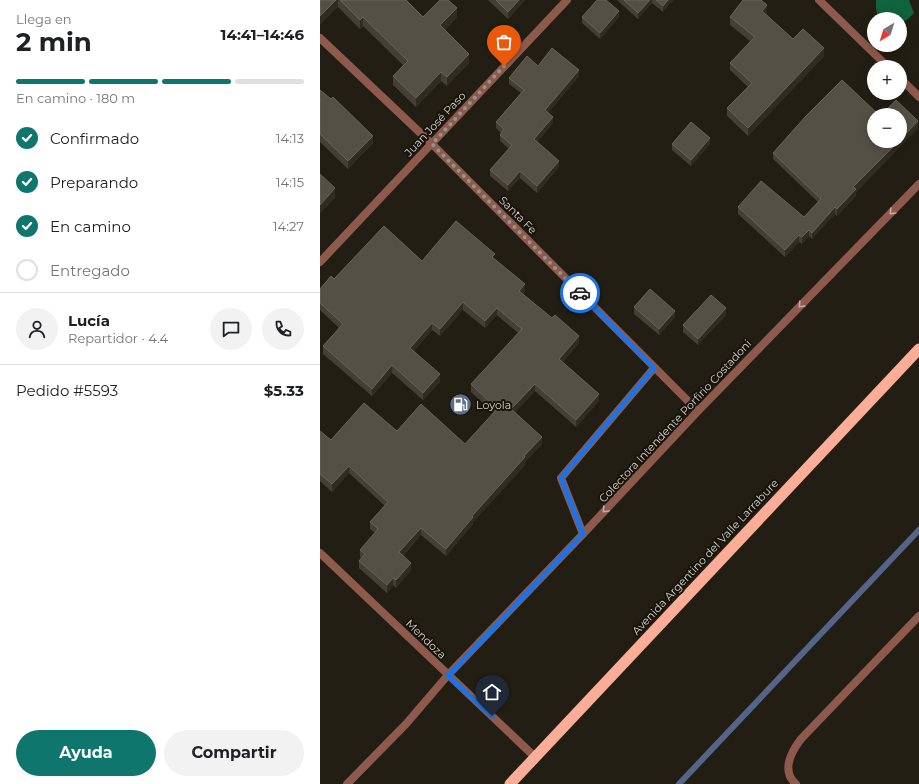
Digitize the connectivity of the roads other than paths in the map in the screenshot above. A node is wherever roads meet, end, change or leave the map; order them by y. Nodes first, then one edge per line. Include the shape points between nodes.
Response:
1 (567, 0) edge
2 (819, 0) edge
3 (320, 38) edge
4 (881, 60) edge
5 (907, 85) edge
6 (919, 97) edge
7 (432, 144) junction
8 (919, 184) edge
9 (320, 262) edge
10 (919, 349) edge
11 (654, 368) junction
12 (698, 411) junction
13 (583, 534) junction
14 (320, 552) edge
15 (919, 616) edge
16 (448, 676) junction
17 (535, 757) junction
18 (792, 783) edge
19 (347, 784) edge
20 (510, 784) edge

1 - 7 street, Juan José Paso
2 - 4 street
3 - 7 street, Santa Fe
5 - 6 street
7 - 9 street, Juan José Paso
7 - 11 street, Santa Fe
8 -> 12 street, Colectora Intendente Porfirio Costadoni
10 - 17 highway, Avenida Argentino del Valle Larrabure
11 - 12 street, Santa Fe
11 - 13 street via 561,478
12 -> 13 street, Colectora Intendente Porfirio Costadoni
13 - 16 street, Colectora Intendente Porfirio Costadoni
14 - 16 street, Mendoza
15 - 18 street via 793,750 788,767
16 - 17 street, Mendoza
16 - 19 street, Colectora Intendente Porfirio Costadoni via 406,724
17 - 20 highway, Avenida Argentino del Valle Larrabure

